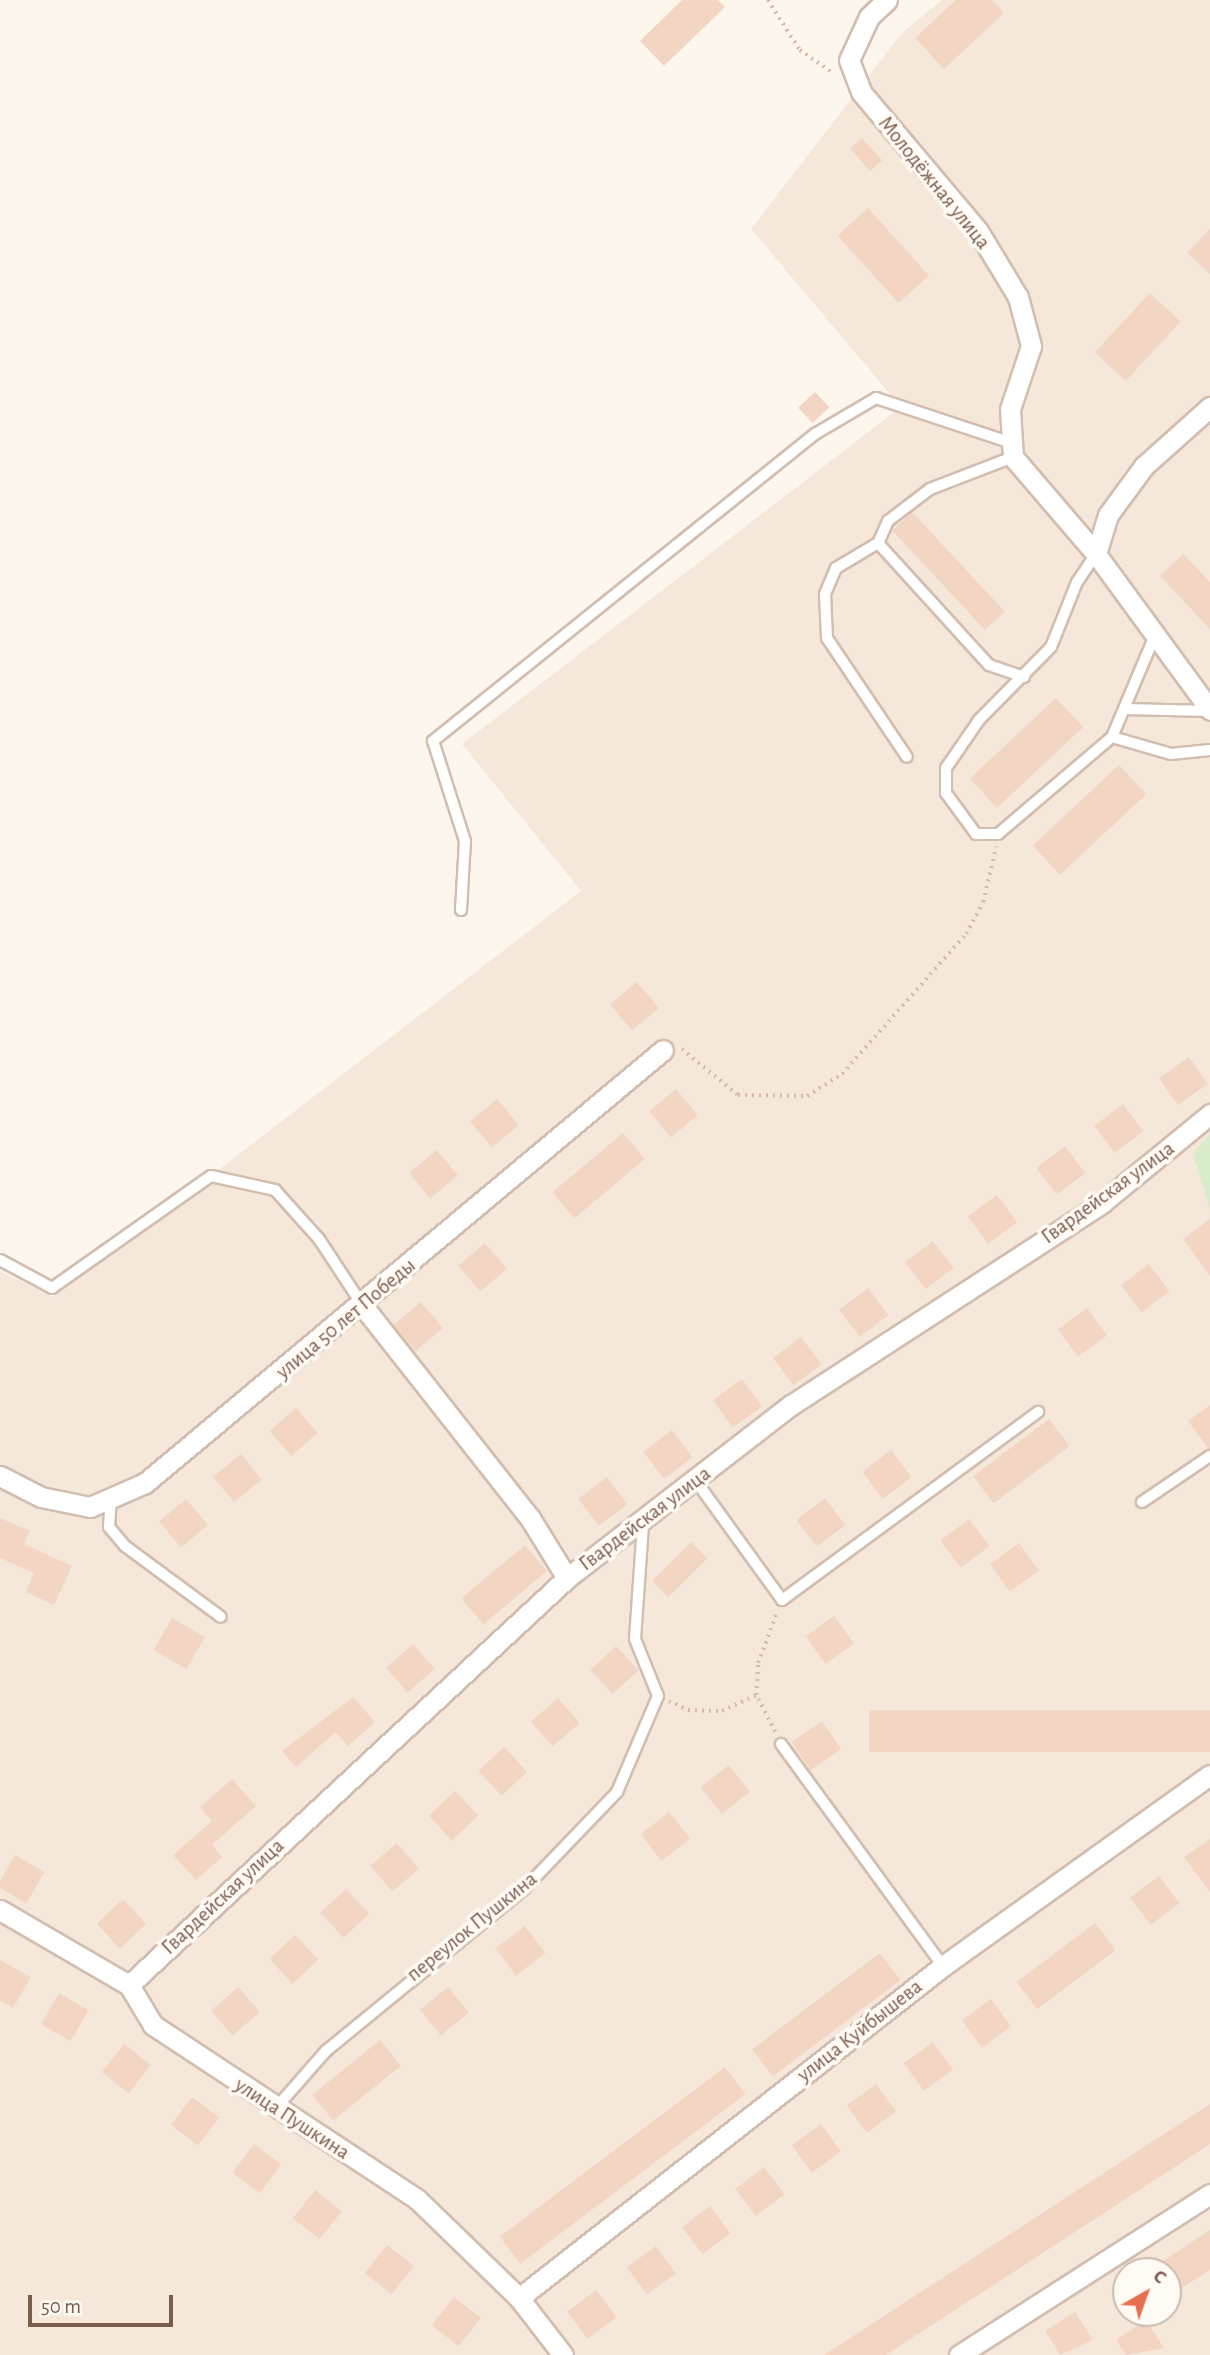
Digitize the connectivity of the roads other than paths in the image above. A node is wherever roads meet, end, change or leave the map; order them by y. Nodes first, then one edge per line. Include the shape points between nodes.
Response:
1 (887, 0) edge
2 (1210, 407) edge
3 (1012, 450) junction
4 (877, 543) junction
5 (1096, 554) junction
6 (1153, 639) junction
7 (1024, 677) junction
8 (1125, 709) junction
9 (1210, 711) edge
10 (1112, 737) junction
11 (1210, 750) edge
12 (908, 757) dead end
13 (461, 910) dead end
14 (663, 1050) road end
15 (1210, 1114) edge
16 (0, 1260) edge
17 (363, 1306) junction
18 (1038, 1412) dead end
19 (1210, 1455) edge
20 (0, 1476) edge
21 (696, 1480) junction
22 (111, 1498) junction
23 (1142, 1502) dead end
24 (643, 1524) junction
25 (567, 1578) junction
26 (221, 1616) dead end
27 (781, 1744) road end
28 (1210, 1775) edge
29 (0, 1910) edge
30 (943, 1966) junction
31 (129, 1985) junction
32 (275, 2109) junction
33 (1210, 2194) edge
34 (519, 2298) junction
35 (563, 2355) edge
36 (959, 2355) edge

1 - 3 street, Молодёжная улица via 869,17 849,60 861,92 978,231 1018,297 1031,346 1010,409
2 - 5 street via 1144,466 1108,515
3 - 4 lane via 930,489 888,521
3 - 5 street
3 - 13 lane via 876,398 815,434 433,741 465,841
4 - 7 lane via 989,665
4 - 12 lane via 836,568 825,594 827,638
5 - 6 street
5 - 7 lane via 1077,582 1051,647
6 - 8 lane
6 - 9 street
7 - 10 lane via 979,720 946,768 946,793 976,834 999,834
8 - 9 lane
8 - 10 lane
10 - 11 lane via 1171,754
14 - 17 street, улица 50 лет Победы
15 - 21 street, Гвардейская улица via 1103,1202 790,1405
16 - 17 lane via 52,1288 211,1176 275,1190 319,1239
17 - 22 street, улица 50 лет Победы via 145,1483
17 - 25 street via 530,1518
18 - 21 lane via 782,1600
19 - 23 lane
20 - 22 street, улица 50 лет Победы via 41,1497 90,1507
21 - 24 street, Гвардейская улица
22 - 26 lane via 109,1527 125,1546
24 - 25 street, Гвардейская улица
24 - 32 lane, переулок Пушкина via 635,1639 658,1696 617,1792 525,1888 326,2051
25 - 31 street, Гвардейская улица
27 - 30 lane
28 - 30 street, улица Куйбышева
29 - 31 street, улица Пушкина
30 - 34 street, улица Куйбышева
31 - 32 street, улица Пушкина via 153,2025
32 - 34 street, улица Пушкина via 417,2199
33 - 36 street
34 - 35 street, улица Пушкина

